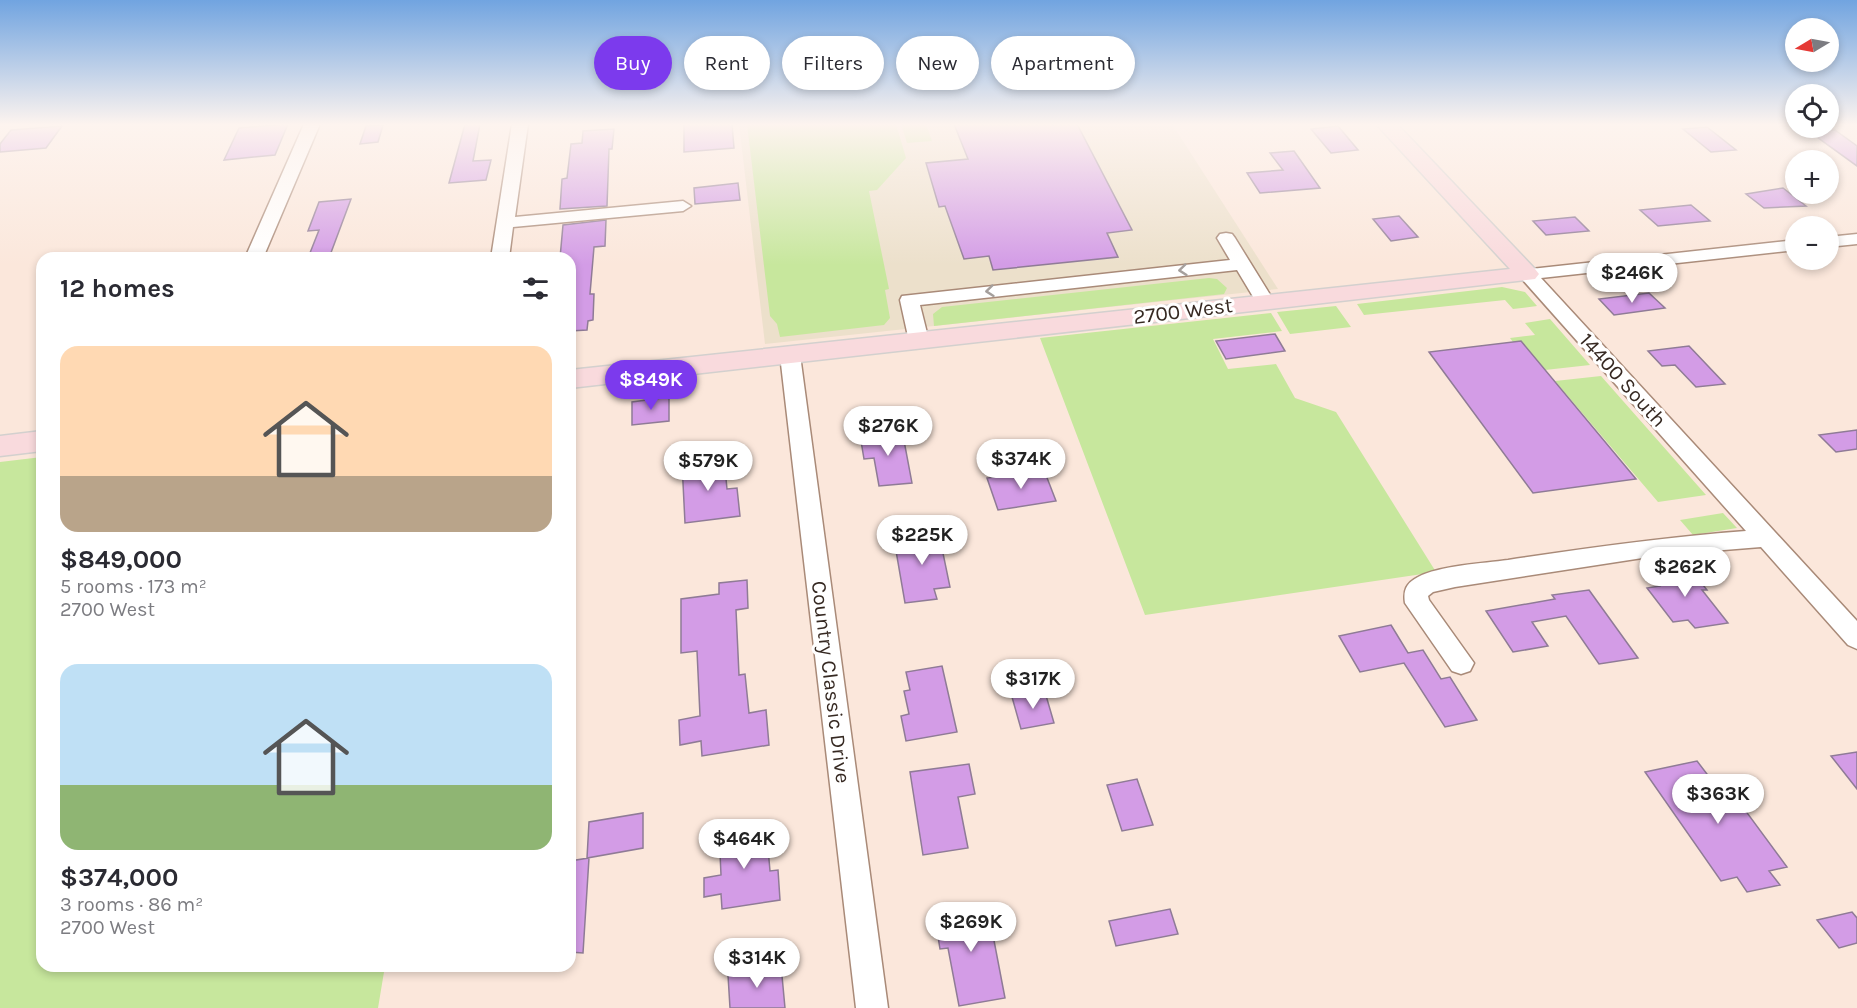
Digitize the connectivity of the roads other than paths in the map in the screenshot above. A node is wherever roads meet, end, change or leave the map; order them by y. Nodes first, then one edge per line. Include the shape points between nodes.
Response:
1 (292, 171) edge
2 (513, 171) edge
3 (1430, 171) edge
4 (683, 206) dead end
5 (505, 223) junction
6 (1226, 238) dead end
7 (1857, 239) edge
8 (1839, 241) edge
9 (1785, 246) edge
10 (257, 252) edge
11 (501, 252) edge
12 (1242, 264) junction
13 (1527, 274) junction
14 (1266, 301) junction
15 (919, 341) junction
16 (790, 355) junction
17 (576, 378) edge
18 (36, 442) edge
19 (0, 446) edge
20 (1766, 538) junction
21 (1857, 638) edge
22 (1461, 663) dead end
23 (872, 1008) edge

1 - 10 street
2 - 5 street
3 - 13 main road, 14400 South
4 - 5 street
5 - 11 street
6 - 12 street
7 - 8 street
9 - 13 street, 2700 West
12 - 14 street
12 -> 15 street via 909,300
13 - 14 main road, 2700 West
13 - 20 street, 14400 South
14 - 15 main road, 2700 West
15 - 16 main road, 2700 West
16 - 17 main road, 2700 West
16 - 23 street, Country Classic Drive
18 - 19 main road
20 - 21 street, 14400 South
20 - 22 street via 1639,549 1426,584 1415,593 1418,603

